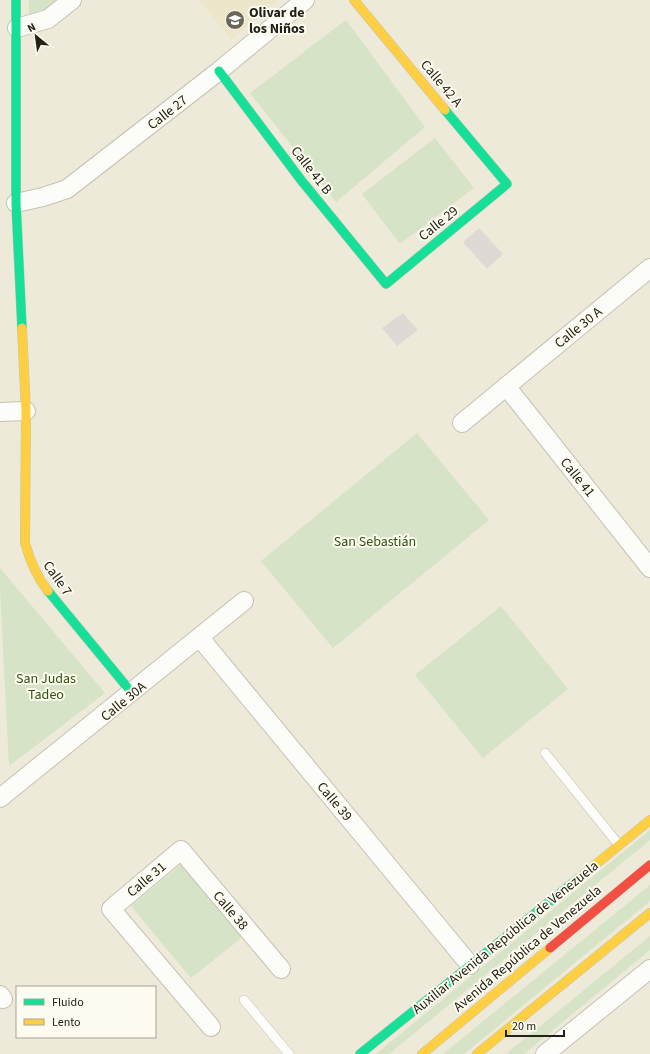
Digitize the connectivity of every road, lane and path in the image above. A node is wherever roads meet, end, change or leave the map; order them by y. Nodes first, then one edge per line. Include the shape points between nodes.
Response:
1 (16, 0) edge
2 (72, 0) edge
3 (305, 0) edge
4 (354, 0) edge
5 (17, 28) junction
6 (219, 72) junction
7 (507, 184) joint
8 (16, 203) junction
9 (650, 268) edge
10 (386, 284) joint
11 (506, 386) junction
12 (26, 411) junction
13 (0, 412) edge
14 (462, 423) dead end
15 (650, 568) edge
16 (244, 601) dead end
17 (200, 638) junction
18 (132, 693) junction
19 (545, 753) dead end
20 (0, 798) edge
21 (650, 820) edge
22 (619, 845) junction
23 (181, 850) joint
24 (650, 865) edge
25 (650, 913) edge
26 (470, 965) junction
27 (650, 968) edge
28 (281, 969) dead end
29 (244, 1000) dead end
30 (211, 1027) dead end
31 (290, 1054) edge
32 (360, 1054) edge
33 (422, 1054) edge
34 (477, 1054) edge
35 (545, 1054) edge

1 - 5 street, Calle 7
2 - 5 street via 48,19
3 - 6 street, Calle 27
4 - 7 street, Calle 42 A
5 - 8 street, Calle 7
6 - 8 street, Calle 27 via 67,188
6 - 10 street, Calle 41 B via 301,180
7 - 10 street, Calle 29
8 - 12 street, Calle 7
9 - 11 street, Calle 30 A
11 - 14 street
11 - 15 street, Calle 41
12 - 13 street
12 - 18 street, Calle 7 via 25,543 30,560 39,580
16 - 17 street, Calle 30A
17 - 18 street, Calle 30A
17 - 26 street, Calle 39
18 - 20 street, Calle 30A
19 - 22 lane
21 - 22 street, Auxiliar Avenida República de Venezuela
22 - 26 street, Auxiliar Avenida República de Venezuela
23 - 28 street, Calle 38
23 - 30 street, Calle 31 via 111,909
24 - 33 street, Avenida República de Venezuela
25 - 34 street
26 - 32 street, Auxiliar Avenida República de Venezuela
27 - 35 street
29 - 31 lane

